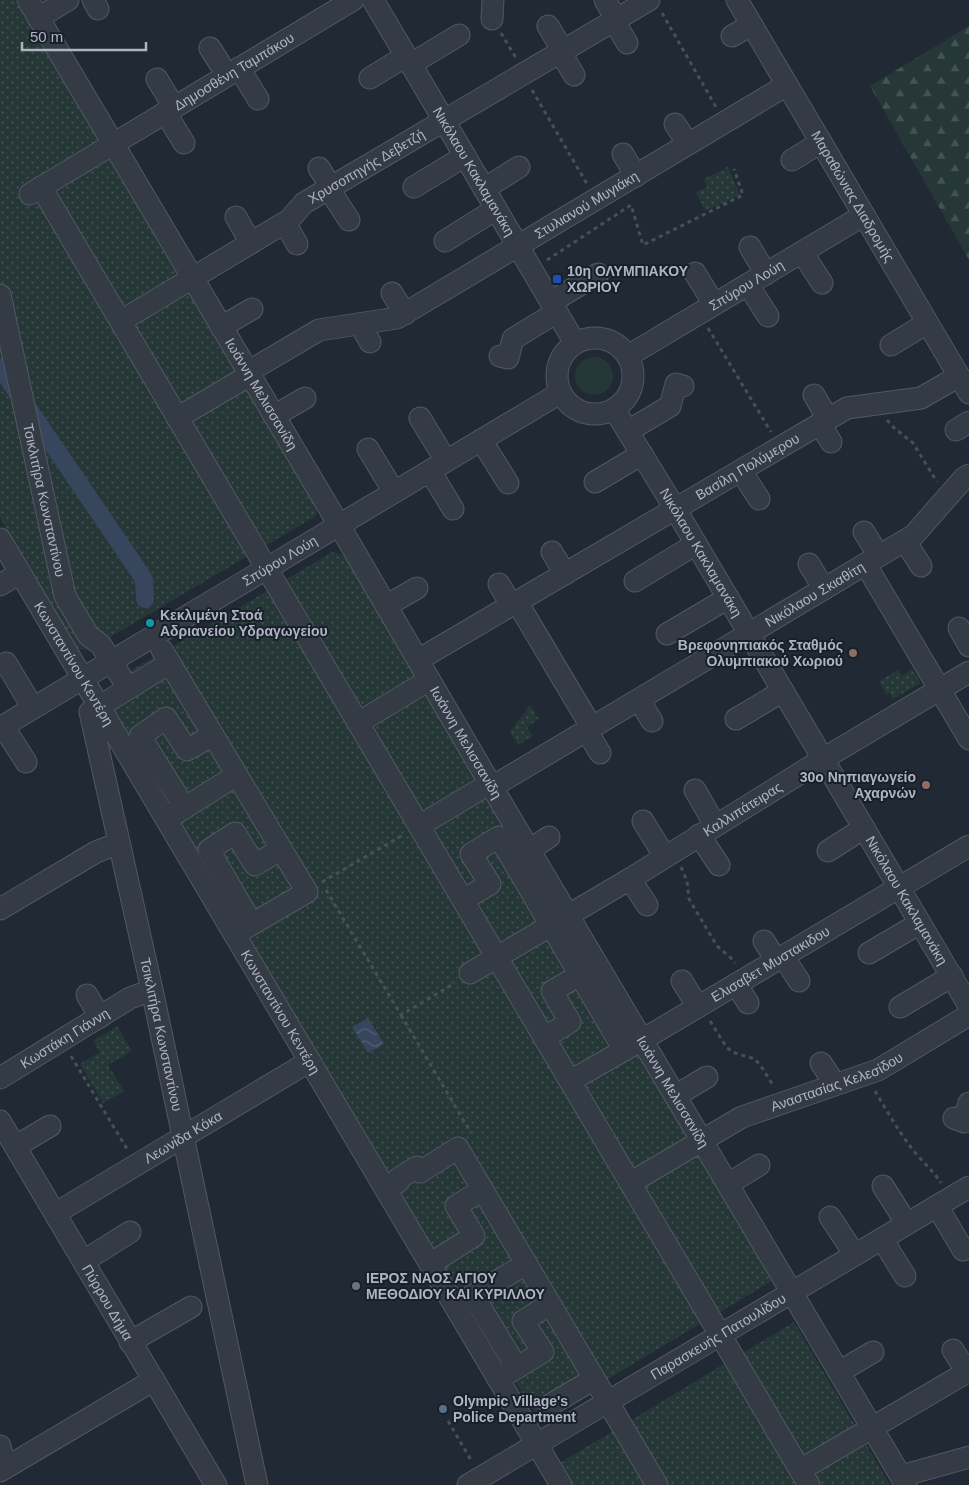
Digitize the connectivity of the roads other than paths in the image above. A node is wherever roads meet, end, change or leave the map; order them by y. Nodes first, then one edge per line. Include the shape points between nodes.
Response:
1 (28, 0) edge
2 (68, 0) edge
3 (353, 0) edge
4 (373, 0) edge
5 (604, 0) edge
6 (736, 0) edge
7 (654, 4) edge
8 (38, 18) junction
9 (615, 20) junction
10 (751, 25) junction
11 (548, 26) dead end
12 (459, 35) dead end
13 (732, 36) dead end
14 (627, 43) dead end
15 (210, 48) dead end
16 (562, 52) junction
17 (408, 60) junction
18 (233, 72) junction
19 (574, 75) dead end
20 (370, 78) dead end
21 (158, 79) dead end
22 (787, 85) junction
23 (258, 99) dead end
24 (170, 109) junction
25 (444, 121) junction
26 (675, 124) dead end
27 (821, 142) junction
28 (113, 143) junction
29 (184, 143) dead end
30 (688, 144) junction
31 (623, 154) dead end
32 (465, 156) junction
33 (792, 160) dead end
34 (519, 167) dead end
35 (319, 168) dead end
36 (636, 176) junction
37 (414, 187) dead end
38 (330, 188) junction
39 (484, 189) junction
40 (496, 209) junction
41 (864, 215) junction
42 (236, 217) dead end
43 (349, 220) dead end
44 (285, 223) junction
45 (445, 241) dead end
46 (251, 243) junction
47 (298, 244) dead end
48 (518, 246) junction
49 (750, 247) dead end
50 (802, 252) junction
51 (695, 273) dead end
52 (598, 274) dead end
53 (766, 274) junction
54 (192, 278) junction
55 (822, 284) dead end
56 (748, 285) junction
57 (392, 293) dead end
58 (0, 295) edge
59 (554, 307) junction
60 (252, 309) dead end
61 (707, 309) junction
62 (405, 314) junction
63 (768, 316) dead end
64 (120, 321) junction
65 (928, 322) junction
66 (221, 328) junction
67 (575, 343) junction
68 (891, 345) dead end
69 (500, 356) dead end
70 (628, 356) junction
71 (249, 373) junction
72 (964, 384) edge
73 (683, 386) dead end
74 (560, 393) junction
75 (814, 395) dead end
76 (304, 398) dead end
77 (614, 409) junction
78 (274, 416) junction
79 (177, 418) junction
80 (420, 418) dead end
81 (826, 428) junction
82 (628, 431) junction
83 (481, 440) junction
84 (368, 449) dead end
85 (642, 454) junction
86 (438, 466) junction
87 (741, 471) junction
88 (969, 474) edge
89 (595, 482) dead end
90 (508, 483) dead end
91 (394, 492) junction
92 (759, 499) dead end
93 (453, 509) dead end
94 (676, 510) junction
95 (339, 525) junction
96 (864, 532) dead end
97 (0, 539) edge
98 (905, 541) junction
99 (696, 544) junction
100 (552, 552) dead end
101 (872, 560) junction
102 (809, 564) dead end
103 (921, 566) dead end
104 (266, 569) junction
105 (20, 573) junction
106 (565, 574) junction
107 (635, 581) dead end
108 (499, 584) dead end
109 (0, 585) edge
110 (417, 588) dead end
111 (824, 589) junction
112 (728, 598) junction
113 (514, 603) junction
114 (386, 606) junction
115 (666, 634) dead end
116 (749, 634) junction
117 (154, 636) junction
118 (418, 660) junction
119 (111, 662) junction
120 (6, 663) dead end
121 (170, 663) junction
122 (969, 672) edge
123 (83, 678) junction
124 (430, 680) junction
125 (128, 688) junction
126 (940, 690) junction
127 (783, 691) junction
128 (639, 700) junction
129 (100, 706) junction
130 (33, 708) junction
131 (736, 719) dead end
132 (652, 721) dead end
133 (358, 723) junction
134 (2, 727) edge
135 (590, 729) junction
136 (213, 735) junction
137 (969, 739) edge
138 (600, 752) dead end
139 (823, 759) junction
140 (26, 762) dead end
141 (237, 776) junction
142 (490, 785) junction
143 (695, 790) dead end
144 (185, 808) junction
145 (167, 819) junction
146 (644, 821) dead end
147 (419, 826) junction
148 (864, 828) junction
149 (707, 830) junction
150 (549, 837) dead end
151 (119, 843) junction
152 (969, 846) edge
153 (281, 849) junction
154 (528, 850) junction
155 (828, 851) dead end
156 (668, 855) junction
157 (719, 865) dead end
158 (630, 879) junction
159 (899, 887) junction
160 (462, 900) junction
161 (647, 905) dead end
162 (0, 909) edge
163 (559, 921) junction
164 (920, 923) junction
165 (244, 929) junction
166 (764, 941) dead end
167 (869, 953) dead end
168 (496, 957) junction
169 (780, 958) junction
170 (470, 973) road end
171 (580, 974) junction
172 (952, 976) junction
173 (682, 981) dead end
174 (799, 981) dead end
175 (740, 982) junction
176 (152, 990) junction
177 (86, 995) dead end
178 (748, 1003) dead end
179 (699, 1006) junction
180 (969, 1006) edge
181 (900, 1007) dead end
182 (969, 1015) edge
183 (100, 1017) junction
184 (544, 1038) junction
185 (633, 1045) junction
186 (310, 1062) junction
187 (821, 1063) dead end
188 (707, 1077) dead end
189 (0, 1078) edge
190 (570, 1081) junction
191 (828, 1093) junction
192 (675, 1096) junction
193 (969, 1103) edge
194 (954, 1118) dead end
195 (0, 1120) edge
196 (50, 1126) dead end
197 (183, 1137) junction
198 (702, 1141) junction
199 (16, 1146) junction
200 (759, 1165) dead end
201 (630, 1184) junction
202 (728, 1184) junction
203 (883, 1186) dead end
204 (969, 1187) edge
205 (386, 1190) junction
206 (482, 1190) junction
207 (944, 1202) junction
208 (56, 1212) junction
209 (830, 1217) dead end
210 (906, 1224) junction
211 (130, 1232) dead end
212 (882, 1239) junction
213 (963, 1250) dead end
214 (855, 1255) junction
215 (84, 1261) junction
216 (430, 1264) junction
217 (526, 1264) junction
218 (905, 1276) dead end
219 (792, 1292) junction
220 (464, 1301) junction
221 (550, 1304) junction
222 (191, 1307) dead end
223 (720, 1335) junction
224 (130, 1342) junction
225 (953, 1350) dead end
226 (873, 1352) dead end
227 (517, 1368) junction
228 (968, 1371) edge
229 (839, 1372) junction
230 (498, 1379) junction
231 (594, 1379) junction
232 (154, 1380) junction
233 (607, 1402) junction
234 (550, 1405) dead end
235 (872, 1428) junction
236 (537, 1444) junction
237 (0, 1446) edge
238 (969, 1457) edge
239 (3, 1470) edge
240 (805, 1478) edge
241 (903, 1480) edge
242 (216, 1485) edge
243 (258, 1485) edge
244 (468, 1485) edge
245 (562, 1485) edge
246 (657, 1485) edge

1 - 8 street, Ιωάννη Μελισσανίδη
2 - 8 street
3 - 18 street, Δημοσθένη Ταμπάκου
4 - 17 street, Νικόλαου Κακλαμανάκη
5 - 9 street
6 - 10 street, Μαραθώνιας Διαδρομής
7 - 9 street, Χρυσοπηγής Δεβετζή
8 - 28 street, Ιωάννη Μελισσανίδη
9 - 14 street
9 - 16 street, Χρυσοπηγής Δεβετζή
10 - 13 street
10 - 22 street, Μαραθώνιας Διαδρομής
11 - 16 street
12 - 17 street
15 - 18 street
16 - 19 street
16 - 25 street, Χρυσοπηγής Δεβετζή
17 - 20 street
17 - 25 street, Νικόλαου Κακλαμανάκη
18 - 23 street
18 - 24 street, Δημοσθένη Ταμπάκου
21 - 24 street
22 - 27 street, Μαραθώνιας Διαδρομής
22 - 30 street, Στυλιανού Μυγιάκη
24 - 28 street, Δημοσθένη Ταμπάκου
24 - 29 street
25 - 32 street, Νικόλαου Κακλαμανάκη
25 - 38 street, Χρυσοπηγής Δεβετζή
26 - 30 street
27 - 33 street
27 - 41 street, Μαραθώνιας Διαδρομής
28 - 54 street, Ιωάννη Μελισσανίδη
28 - 64 street, Δημοσθένη Ταμπάκου via 35,190
30 - 36 street, Στυλιανού Μυγιάκη
31 - 36 street
32 - 37 street
32 - 39 street, Νικόλαου Κακλαμανάκη
34 - 39 street
35 - 38 street
36 - 48 street, Στυλιανού Μυγιάκη
38 - 43 street
38 - 44 street, Χρυσοπηγής Δεβετζή via 304,203
39 - 40 street, Νικόλαου Κακλαμανάκη
40 - 45 street
40 - 48 street, Νικόλαου Κακλαμανάκη
41 - 50 street, Σπύρου Λούη
41 - 65 street, Μαραθώνιας Διαδρομής
42 - 46 street
44 - 46 street, Χρυσοπηγής Δεβετζή
44 - 47 street
46 - 54 street, Χρυσοπηγής Δεβετζή
48 - 59 street, Νικόλαου Κακλαμανάκη
48 - 62 street, Στυλιανού Μυγιάκη
49 - 53 street
50 - 53 street, Σπύρου Λούη
50 - 55 street
51 - 61 street
52 - 59 street
53 - 56 street, Σπύρου Λούη
54 - 64 street, Χρυσοπηγής Δεβετζή
54 - 66 street, Ιωάννη Μελισσανίδη
56 - 61 street, Σπύρου Λούη
56 - 63 street
57 - 62 street
58 - 119 street, Τσικλιτήρα Κωνσταντίνου via 65,596 88,635 101,645
59 - 67 street, Νικόλαου Κακλαμανάκη
59 - 69 street via 513,339 508,358
60 - 66 street
61 - 70 street, Σπύρου Λούη
62 - 71 street, Στυλιανού Μυγιάκη via 365,333 319,330
64 - 79 street
65 - 68 street
65 - 72 street, Μαραθώνιας Διαδρομής
66 - 71 street, Ιωάννη Μελισσανίδη
67 - 70 street via 584,338 608,339
67 - 74 street via 563,353 557,365
70 - 77 street via 633,379 630,391
71 - 78 street, Ιωάννη Μελισσανίδη
71 - 79 street, Στυλιανού Μυγιάκη
72 - 81 street, Βασίλη Πολύμερου via 921,398 847,408
73 - 82 street via 676,384 670,406
74 - 77 street via 568,405 582,413 598,414
74 - 83 street, Σπύρου Λούη
75 - 81 street
76 - 78 street
77 - 82 street, Νικόλαου Κακλαμανάκη
78 - 95 street, Ιωάννη Μελισσανίδη
79 - 104 street
80 - 86 street
81 - 87 street, Βασίλη Πολύμερου via 780,448
82 - 85 street, Νικόλαου Κακλαμανάκη
83 - 86 street, Σπύρου Λούη
83 - 90 street
84 - 91 street
85 - 89 street
85 - 94 street, Νικόλαου Κακλαμανάκη
86 - 91 street, Σπύρου Λούη
86 - 93 street
87 - 92 street
87 - 94 street, Βασίλη Πολύμερου
88 - 98 street, Νικόλαου Σκιαθίτη
91 - 95 street, Σπύρου Λούη
94 - 99 street, Νικόλαου Κακλαμανάκη
94 - 106 street, Βασίλη Πολύμερου
95 - 104 street, Σπύρου Λούη
95 - 114 street, Ιωάννη Μελισσανίδη
96 - 101 street
97 - 105 street, Κωνσταντίνου Κεντέρη
98 - 101 street, Νικόλαου Σκιαθίτη
98 - 103 street
99 - 107 street
99 - 112 street, Νικόλαου Κακλαμανάκη
100 - 106 street
101 - 111 street, Νικόλαου Σκιαθίτη
101 - 126 street
102 - 111 street
104 - 117 street, Σπύρου Λούη
104 - 133 street
105 - 109 street
105 - 123 street, Κωνσταντίνου Κεντέρη
106 - 113 street, Βασίλη Πολύμερου
108 - 113 street
110 - 114 street
111 - 116 street, Νικόλαου Σκιαθίτη
112 - 115 street
112 - 116 street, Νικόλαου Κακλαμανάκη
113 - 118 street, Βασίλη Πολύμερου
113 - 135 street via 561,662
114 - 118 street, Ιωάννη Μελισσανίδη
116 - 127 street, Νικόλαου Κακλαμανάκη
116 - 128 street, Νικόλαου Σκιαθίτη
117 - 119 street, Σπύρου Λούη
117 - 121 street
118 - 124 street, Ιωάννη Μελισσανίδη
119 - 123 street, Σπύρου Λούη
119 - 125 street, Τσικλιτήρα Κωνσταντίνου
120 - 130 street
121 - 125 street
121 - 136 street
122 - 126 street, Καλλιπάτειρας
123 - 129 street, Κωνσταντίνου Κεντέρη
123 - 130 street, Σπύρου Λούη
124 - 133 street
124 - 142 street, Ιωάννη Μελισσανίδη
125 - 129 street
126 - 137 street
126 - 139 street, Καλλιπάτειρας
127 - 131 street
127 - 139 street, Νικόλαου Κακλαμανάκη
128 - 132 street
128 - 135 street, Νικόλαου Σκιαθίτη
129 - 145 street, Κωνσταντίνου Κεντέρη
129 - 151 street, Τσικλιτήρα Κωνσταντίνου via 90,712
130 - 134 street, Σπύρου Λούη
133 - 147 street
134 - 140 street
135 - 138 street
135 - 142 street, Νικόλαου Σκιαθίτη
136 - 141 street
136 - 144 street via 187,750 166,718 140,736
139 - 148 street, Νικόλαου Κακλαμανάκη
139 - 149 street, Καλλιπάτειρας
141 - 144 street
141 - 153 street
142 - 147 street, Νικόλαου Σκιαθίτη
142 - 154 street, Ιωάννη Μελισσανίδη
143 - 149 street
144 - 145 street
145 - 165 street, Κωνσταντίνου Κεντέρη
146 - 156 street
147 - 160 street
148 - 155 street
148 - 159 street, Νικόλαου Κακλαμανάκη
149 - 156 street, Καλλιπάτειρας
149 - 157 street
150 - 154 street
151 - 162 street via 96,852
151 - 176 street, Τσικλιτήρα Κωνσταντίνου
152 - 159 street, Ελισαβετ Μυστακιδου
153 - 165 street via 307,892
153 - 165 street via 255,865 235,833 209,850
154 - 163 street, Ιωάννη Μελισσανίδη
156 - 158 street, Καλλιπάτειρας
158 - 161 street
158 - 163 street, Καλλιπάτειρας
159 - 164 street, Νικόλαου Κακλαμανάκη
159 - 169 street, Ελισαβετ Μυστακιδου
160 - 163 street via 490,884 471,854 498,837
160 - 168 street
163 - 168 street, Καλλιπάτειρας
163 - 171 street
163 - 185 street, Ιωάννη Μελισσανίδη
164 - 167 street
164 - 172 street, Νικόλαου Κακλαμανάκη
165 - 186 street, Κωνσταντίνου Κεντέρη
166 - 169 street
168 - 170 street, Καλλιπάτειρας
168 - 184 street
169 - 174 street
169 - 175 street, Ελισαβετ Μυστακιδου
171 - 184 street via 552,991 570,1022
171 - 185 street
172 - 180 street, Νικόλαου Κακλαμανάκη
172 - 181 street
173 - 179 street
175 - 178 street
175 - 179 street, Ελισαβετ Μυστακιδου
176 - 183 street, Κωστάκη Γιάννη via 130,998
176 - 197 street, Τσικλιτήρα Κωνσταντίνου
177 - 183 street
179 - 185 street, Ελισαβετ Μυστακιδου
182 - 191 street, Αναστασίας Κελεσίδου via 878,1070
183 - 189 street, Κωστάκη Γιάννη
184 - 190 street
185 - 190 street, Ελισαβετ Μυστακιδου
185 - 192 street, Ιωάννη Μελισσανίδη
186 - 197 street, Λεωνίδα Κόκα
186 - 205 street, Κωνσταντίνου Κεντέρη
187 - 191 street
188 - 192 street
190 - 201 street
191 - 198 street, Αναστασίας Κελεσίδου via 783,1102 742,1117
192 - 198 street, Ιωάννη Μελισσανίδη
193 - 194 street via 964,1122
195 - 199 street, Πύρρου Δήμα
196 - 199 street
197 - 208 street, Λεωνίδα Κόκα
197 - 243 street, Τσικλιτήρα Κωνσταντίνου
198 - 201 street, Αναστασίας Κελεσίδου
198 - 202 street, Ιωάννη Μελισσανίδη
199 - 208 street, Πύρρου Δήμα
200 - 202 street
201 - 223 street
202 - 219 street, Ιωάννη Μελισσανίδη
203 - 210 street
204 - 207 street, Παρασκευής Πατουλίδου
205 - 206 street via 417,1167 420,1172 458,1148
205 - 216 street, Κωνσταντίνου Κεντέρη
206 - 216 street via 456,1206 474,1236
206 - 217 street
207 - 210 street, Παρασκευής Πατουλίδου
207 - 213 street
208 - 215 street, Πύρρου Δήμα
209 - 214 street
210 - 212 street, Παρασκευής Πατουλίδου
211 - 215 street
212 - 214 street, Παρασκευής Πατουλίδου
212 - 218 street
214 - 219 street, Παρασκευής Πατουλίδου
215 - 224 street, Πύρρου Δήμα
216 - 220 street, Κωνσταντίνου Κεντέρη
217 - 220 street
217 - 221 street
219 - 223 street, Παρασκευής Πατουλίδου
219 - 229 street, Ιωάννη Μελισσανίδη
220 - 227 street
220 - 230 street, Κωνσταντίνου Κεντέρη
221 - 227 street via 523,1321 543,1352
221 - 231 street
222 - 224 street
223 - 233 street, Παρασκευής Πατουλίδου
223 - 240 street
224 - 232 street, Πύρρου Δήμα
225 - 228 street
226 - 229 street
227 - 230 street
228 - 235 street
229 - 235 street, Ιωάννη Μελισσανίδη
230 - 236 street, Κωνσταντίνου Κεντέρη
231 - 233 street
231 - 234 street
232 - 239 street
232 - 242 street, Πύρρου Δήμα
233 - 236 street, Παρασκευής Πατουλίδου
233 - 246 street
235 - 240 street
235 - 241 street, Ιωάννη Μελισσανίδη
236 - 244 street, Παρασκευής Πατουλίδου
236 - 245 street, Κωνσταντίνου Κεντέρη
237 - 239 street
238 - 241 street

